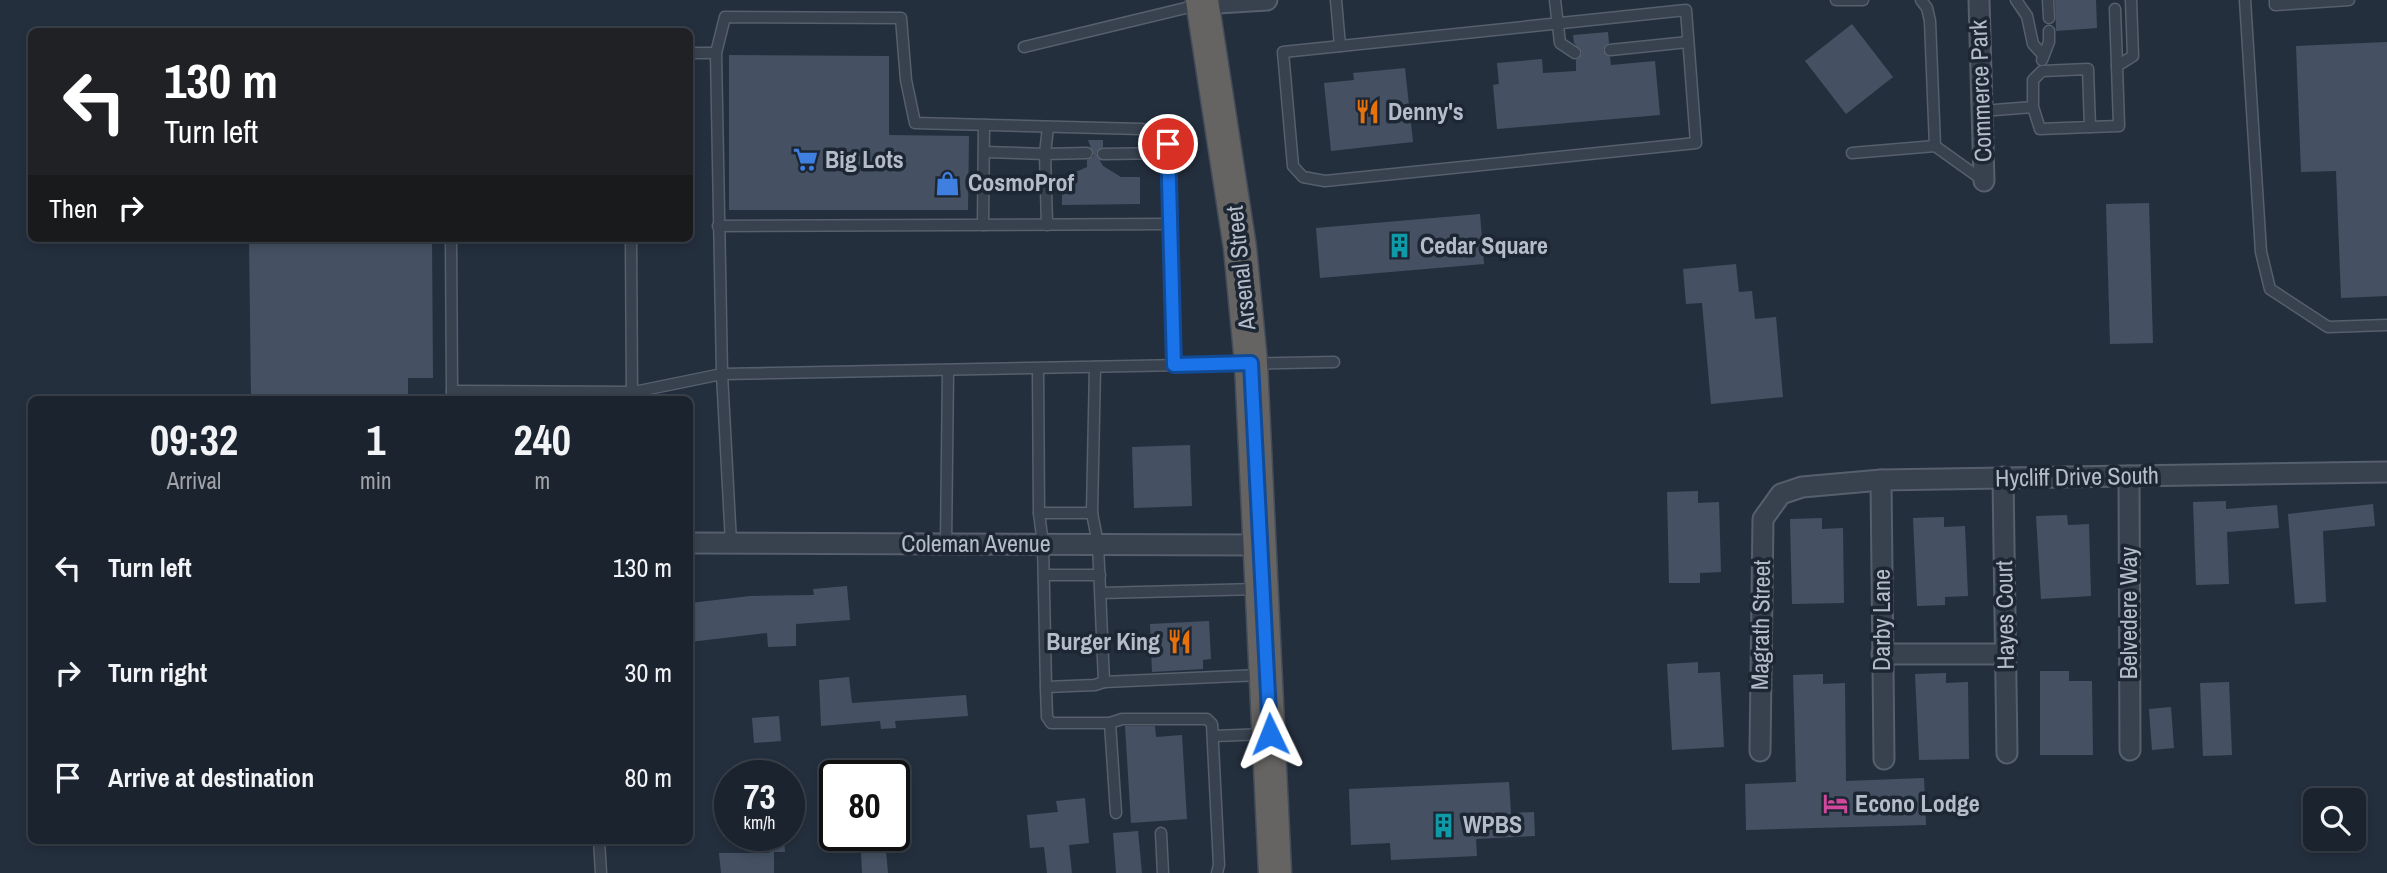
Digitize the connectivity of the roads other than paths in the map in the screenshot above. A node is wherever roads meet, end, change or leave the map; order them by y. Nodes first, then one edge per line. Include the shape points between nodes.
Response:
1 (1267, 0) edge
2 (1336, 0) edge
3 (1555, 0) edge
4 (1836, 0) edge
5 (1863, 0) edge
6 (1921, 0) edge
7 (1979, 0) edge
8 (2016, 0) edge
9 (2048, 0) edge
10 (2131, 0) edge
11 (2245, 0) edge
12 (2275, 0) edge
13 (2349, 0) edge
14 (2316, 1) edge
15 (1202, 2) edge
16 (2115, 9) dead end
17 (2049, 18) dead end
18 (1557, 23) junction
19 (2049, 31) dead end
20 (1688, 42) junction
21 (1340, 46) junction
22 (1024, 47) dead end
23 (1610, 50) dead end
24 (693, 53) edge
25 (716, 53) junction
26 (1575, 53) dead end
27 (2042, 54) junction
28 (2117, 66) junction
29 (2042, 71) junction
30 (2033, 107) junction
31 (1982, 111) junction
32 (984, 125) junction
33 (1048, 127) junction
34 (2090, 127) junction
35 (1935, 146) junction
36 (1168, 148) junction
37 (984, 152) junction
38 (1087, 153) dead end
39 (1852, 153) dead end
40 (1045, 154) junction
41 (1103, 154) dead end
42 (1984, 181) joint
43 (1170, 224) junction
44 (983, 225) junction
45 (1047, 225) junction
46 (718, 226) junction
47 (451, 242) edge
48 (631, 242) edge
49 (2387, 325) edge
50 (1334, 362) dead end
51 (1251, 363) junction
52 (1174, 365) junction
53 (1095, 367) junction
54 (1038, 369) junction
55 (948, 370) junction
56 (722, 374) junction
57 (452, 395) edge
58 (633, 396) edge
59 (2387, 472) edge
60 (2129, 476) junction
61 (2003, 477) junction
62 (1881, 480) junction
63 (1772, 502) joint
64 (1039, 513) junction
65 (1092, 513) junction
66 (693, 543) edge
67 (731, 543) junction
68 (946, 544) junction
69 (1043, 544) junction
70 (1098, 544) junction
71 (1262, 545) junction
72 (1044, 575) junction
73 (1100, 575) junction
74 (1264, 589) junction
75 (1101, 593) junction
76 (1882, 654) junction
77 (2006, 654) junction
78 (1268, 675) junction
79 (1104, 682) junction
80 (1046, 687) junction
81 (1110, 723) junction
82 (1270, 734) junction
83 (1214, 736) junction
84 (2130, 750) dead end
85 (1760, 751) dead end
86 (2007, 753) dead end
87 (1884, 759) dead end
88 (1116, 813) dead end
89 (1161, 833) dead end
90 (599, 844) edge
91 (601, 873) edge
92 (1163, 873) edge
93 (1217, 873) edge
94 (1275, 873) edge

1 - 15 street
2 - 21 lane
3 - 18 lane
4 - 5 lane
6 - 35 lane via 1930,21
7 - 31 street, Commerce Park
8 - 27 lane via 2026,16 2033,44
9 - 17 lane
10 - 28 lane via 2133,56
11 - 49 lane via 2261,252 2270,289 2328,327
12 - 14 lane via 2275,5
13 - 14 lane
15 - 22 lane
15 - 51 highway, Arsenal Street via 1240,248
16 - 28 lane
18 - 20 lane via 1686,10
18 - 21 lane
18 - 26 lane via 1560,43
19 - 27 lane
20 - 21 lane via 1696,143 1325,181 1303,177 1293,166 1283,52
20 - 23 lane
24 - 25 lane
25 - 32 lane via 725,16 901,18 915,124
25 - 46 lane
27 - 29 lane
28 - 34 lane via 2119,126
29 - 30 lane via 2033,80
29 - 34 lane via 2088,69
30 - 31 lane
30 - 34 lane via 2040,129
31 - 42 street, Commerce Park
32 - 33 lane
32 - 37 lane
33 - 36 lane via 1142,129
33 - 40 lane
35 - 39 lane
35 - 42 lane
36 - 41 lane
36 - 43 lane
37 - 40 lane
37 - 44 lane
38 - 40 lane
40 - 45 lane
43 - 45 lane
43 - 52 lane
44 - 45 lane
44 - 46 lane
46 - 56 lane
47 - 57 lane
48 - 58 lane
50 - 51 lane
51 - 52 lane
51 - 71 highway, Arsenal Street
52 - 53 lane
53 - 54 lane
53 - 65 lane
54 - 55 lane
54 - 64 lane
55 - 56 lane
55 - 68 lane
56 - 58 lane
56 - 67 lane
57 - 58 lane
59 - 60 street, Hycliff Drive South
60 - 61 street, Hycliff Drive South
60 - 84 street, Belvedere Way
61 - 62 street, Hycliff Drive South
61 - 77 street, Hayes Court
62 - 63 street, Hycliff Drive South via 1802,487
62 - 76 street, Darby Lane
63 - 85 street, Magrath Street via 1763,519
64 - 65 lane
64 - 69 lane
65 - 70 lane
66 - 67 street, Coleman Avenue
67 - 68 street, Coleman Avenue
68 - 69 street, Coleman Avenue
69 - 70 street, Coleman Avenue
69 - 72 lane
70 - 71 street, Coleman Avenue
70 - 73 lane
71 - 74 highway, Arsenal Street
72 - 73 lane
72 - 80 lane
73 - 75 lane
74 - 75 lane
74 - 78 highway, Arsenal Street
75 - 79 lane
76 - 77 street
76 - 87 street, Darby Lane
77 - 86 street, Hayes Court
78 - 79 lane
78 - 82 highway, Arsenal Street
79 - 80 lane
80 - 81 lane via 1051,723
81 - 83 lane via 1122,719 1207,719
81 - 88 lane
82 - 83 lane
82 - 94 highway, Arsenal Street
83 - 93 lane
89 - 92 lane
90 - 91 lane

